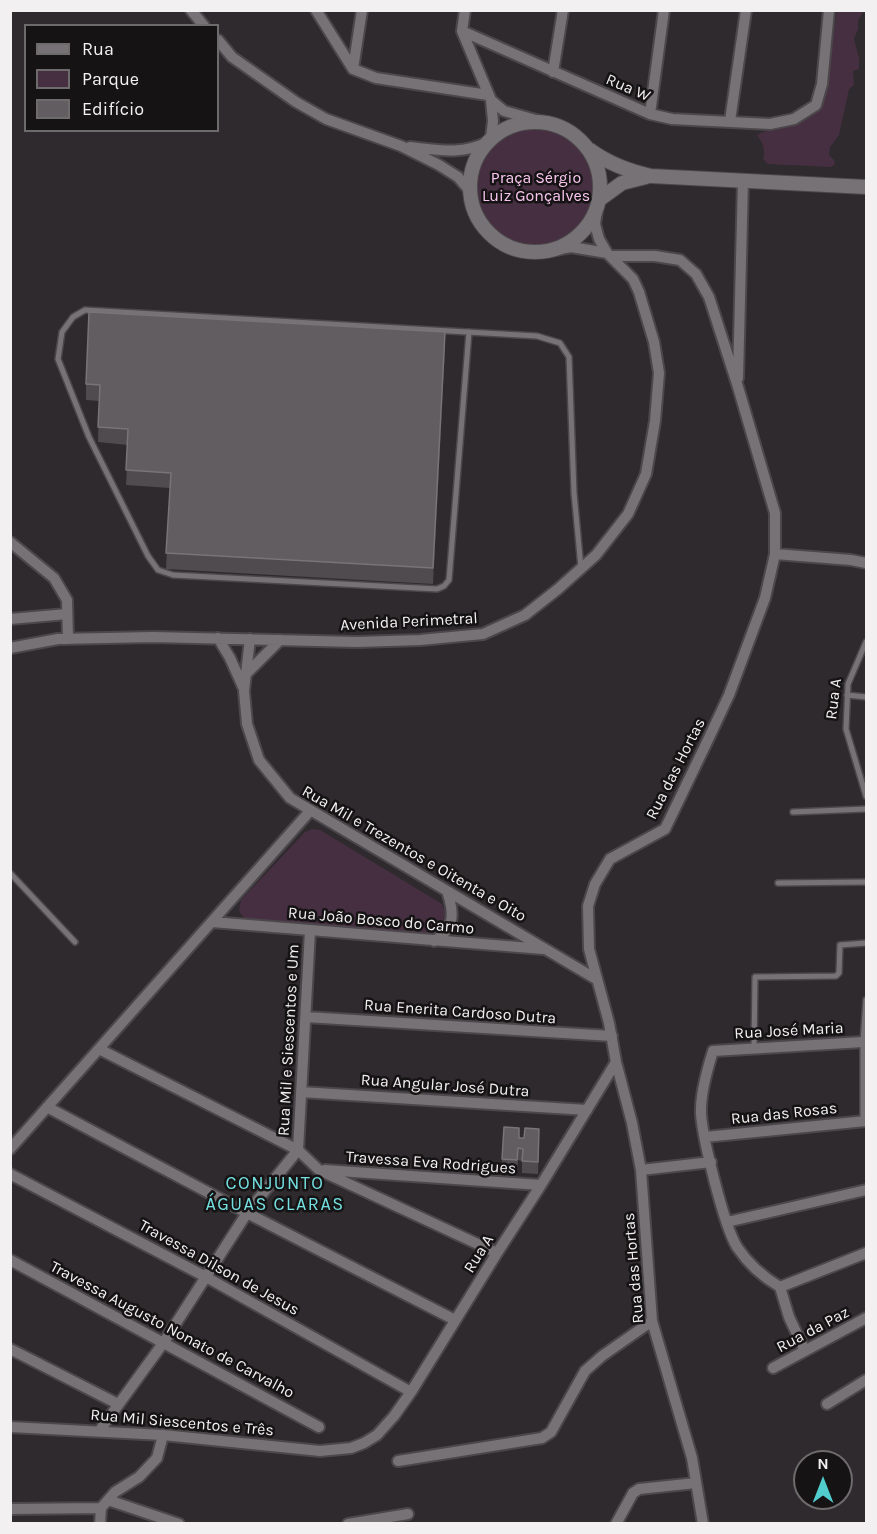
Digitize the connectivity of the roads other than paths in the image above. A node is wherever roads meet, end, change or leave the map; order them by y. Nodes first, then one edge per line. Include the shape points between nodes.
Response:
1 (191, 10) edge
2 (316, 10) edge
3 (362, 10) edge
4 (465, 10) edge
5 (563, 10) edge
6 (664, 10) edge
7 (746, 10) edge
8 (829, 10) edge
9 (202, 24) edge
10 (462, 30) junction
11 (219, 41) edge
12 (353, 69) junction
13 (553, 72) junction
14 (490, 98) junction
15 (650, 114) junction
16 (730, 121) junction
17 (543, 122) junction
18 (490, 140) junction
19 (401, 146) junction
20 (588, 148) junction
21 (651, 176) junction
22 (743, 182) junction
23 (867, 187) edge
24 (470, 191) junction
25 (598, 205) junction
26 (555, 250) junction
27 (609, 255) junction
28 (469, 333) junction
29 (738, 387) junction
30 (10, 542) edge
31 (775, 554) junction
32 (867, 563) edge
33 (581, 570) junction
34 (67, 614) junction
35 (10, 619) edge
36 (218, 638) junction
37 (68, 639) junction
38 (250, 639) junction
39 (280, 640) junction
40 (867, 642) edge
41 (10, 648) edge
42 (246, 675) junction
43 (244, 691) junction
44 (848, 695) junction
45 (867, 697) edge
46 (867, 796) edge
47 (867, 809) edge
48 (310, 811) junction
49 (793, 812) dead end
50 (10, 873) edge
51 (867, 882) edge
52 (778, 883) dead end
53 (447, 891) junction
54 (212, 922) junction
55 (309, 931) junction
56 (434, 941) junction
57 (75, 942) dead end
58 (867, 943) edge
59 (548, 949) junction
60 (596, 979) junction
61 (867, 1000) edge
62 (306, 1017) junction
63 (612, 1036) junction
64 (865, 1042) edge
65 (754, 1047) junction
66 (99, 1049) junction
67 (616, 1062) junction
68 (301, 1092) junction
69 (47, 1107) junction
70 (587, 1110) junction
71 (865, 1121) edge
72 (705, 1137) junction
73 (10, 1149) edge
74 (298, 1150) junction
75 (711, 1162) junction
76 (319, 1170) junction
77 (641, 1170) junction
78 (10, 1174) edge
79 (541, 1185) junction
80 (867, 1190) edge
81 (247, 1213) junction
82 (727, 1222) junction
83 (867, 1252) edge
84 (496, 1253) junction
85 (10, 1260) edge
86 (206, 1277) junction
87 (780, 1287) junction
88 (867, 1318) edge
89 (455, 1320) junction
90 (652, 1321) junction
91 (164, 1342) junction
92 (10, 1349) edge
93 (805, 1351) junction
94 (773, 1368) dead end
95 (867, 1380) edge
96 (411, 1392) junction
97 (118, 1404) junction
98 (826, 1404) dead end
99 (10, 1427) edge
100 (320, 1427) dead end
101 (100, 1430) junction
102 (163, 1434) junction
103 (351, 1448) joint
104 (398, 1461) dead end
105 (696, 1483) junction
106 (105, 1504) junction
107 (10, 1509) edge
108 (408, 1515) dead end
109 (100, 1524) edge
110 (179, 1524) edge
111 (348, 1524) edge
112 (616, 1524) edge
113 (703, 1524) edge

1 - 9 street
2 - 12 street
3 - 12 street
4 - 10 street
5 - 13 street
6 - 15 street
7 - 16 street
8 - 16 street, Rua W via 822,84 816,105 794,119 770,124
10 - 13 street, Rua W
10 - 14 street
11 - 19 street via 232,57 296,102 326,119
12 - 14 street via 376,78
13 - 15 street, Rua W
14 - 17 street via 504,111
14 - 18 street
15 - 16 street, Rua W via 672,119
17 - 18 street via 507,128
17 - 20 street via 568,130
18 - 19 street via 451,152
18 - 24 street via 477,156
19 - 24 street via 450,171
20 - 21 street via 616,166
20 - 25 street via 601,181
21 - 22 street
21 - 25 street via 622,183
22 - 23 street
22 - 29 street
24 - 26 street via 483,228 498,241 516,250
25 - 26 street via 587,228
25 - 27 street, Avenida Perimetral via 596,232
26 - 27 street via 571,247
27 - 29 street, Rua das Hortas via 681,260 696,274 709,297
27 - 33 street, Avenida Perimetral via 633,279 654,342 659,373 655,421 646,474 628,514
28 - 28 lane via 85,310 73,317 62,332 58,358 89,437 158,570 173,575 437,589 449,580
28 - 33 lane via 537,336 560,343 569,357
29 - 31 street, Rua das Hortas via 774,513
30 - 34 street via 54,578 67,600
31 - 32 street
31 - 60 street, Rua das Hortas via 765,598 729,695 665,829 610,859 595,884 588,906 589,949
33 - 39 street, Avenida Perimetral via 525,615 483,634 357,642
34 - 35 street
34 - 37 street
36 - 37 street, Avenida Perimetral
36 - 38 street, Avenida Perimetral
36 - 43 street, Rua Mil e Trezentos e Oitenta e Oito
37 - 41 street, Avenida Perimetral
38 - 39 street, Avenida Perimetral
38 - 42 street, Rua Mil e Trezentos e Oitenta e Oito
39 - 42 street
40 - 44 lane, Rua A via 848,684
42 - 43 street, Rua Mil e Trezentos e Oitenta e Oito
43 - 48 street, Rua Mil e Trezentos e Oitenta e Oito via 247,724 259,760 290,798
44 - 45 lane
44 - 46 lane, Rua A via 846,729
47 - 49 lane
48 - 53 street, Rua Mil e Trezentos e Oitenta e Oito
48 - 54 street
50 - 57 lane
51 - 52 lane
53 - 56 street via 453,910 450,926
53 - 59 street, Rua Mil e Trezentos e Oitenta e Oito
54 - 55 street, Rua João Bosco do Carmo
54 - 66 street
55 - 56 street, Rua João Bosco do Carmo
55 - 62 street, Rua Mil e Siescentos e Um
56 - 59 street, Rua João Bosco do Carmo
58 - 65 lane via 840,945 836,976 755,976
59 - 60 street, Rua Mil e Trezentos e Oitenta e Oito
60 - 63 street, Rua das Hortas
61 - 64 lane
62 - 63 street, Rua Enerita Cardoso Dutra
62 - 68 street, Rua Mil e Siescentos e Um
63 - 67 street, Rua das Hortas
64 - 65 street, Rua José Maria
64 - 71 lane
65 - 72 street, Rua José Maria via 713,1051 701,1113
66 - 69 street
66 - 74 street
67 - 70 street, Rua A
67 - 77 street, Rua das Hortas
68 - 70 street, Rua Angular José Dutra
68 - 74 street, Rua Mil e Siescentos e Um
69 - 73 street
69 - 81 street
70 - 79 street, Rua A
71 - 72 street, Rua das Rosas
72 - 75 street
74 - 76 street
74 - 81 street
75 - 77 street
75 - 82 street
76 - 79 street, Travessa Eva Rodrigues
76 - 84 street
77 - 90 street, Rua das Hortas
78 - 86 street, Travessa Dilson de Jesus
79 - 84 street, Rua A
80 - 82 street
81 - 86 street
81 - 89 street
82 - 87 street via 736,1246 759,1275
83 - 87 street
84 - 89 street, Rua A
85 - 91 street, Travessa Augusto Nonato de Carvalho
86 - 91 street
86 - 96 street, Travessa Dilson de Jesus
87 - 93 street
88 - 93 street, Rua da Paz
89 - 96 street, Rua A
90 - 104 street via 585,1371 551,1432 542,1438
90 - 105 street, Rua das Hortas
91 - 97 street
91 - 100 street, Travessa Augusto Nonato de Carvalho
92 - 97 street
93 - 94 street, Rua da Paz
95 - 98 street
96 - 103 street, Rua A via 377,1435
97 - 101 street
99 - 101 street, Rua Mil Siescentos e Três
101 - 102 street, Rua Mil Siescentos e Três
102 - 103 street, Rua Mil Siescentos e Três via 320,1451
102 - 106 street via 157,1458
105 - 112 street via 639,1489
105 - 113 street, Rua das Hortas
106 - 107 street
106 - 109 street
106 - 110 street
108 - 111 street

